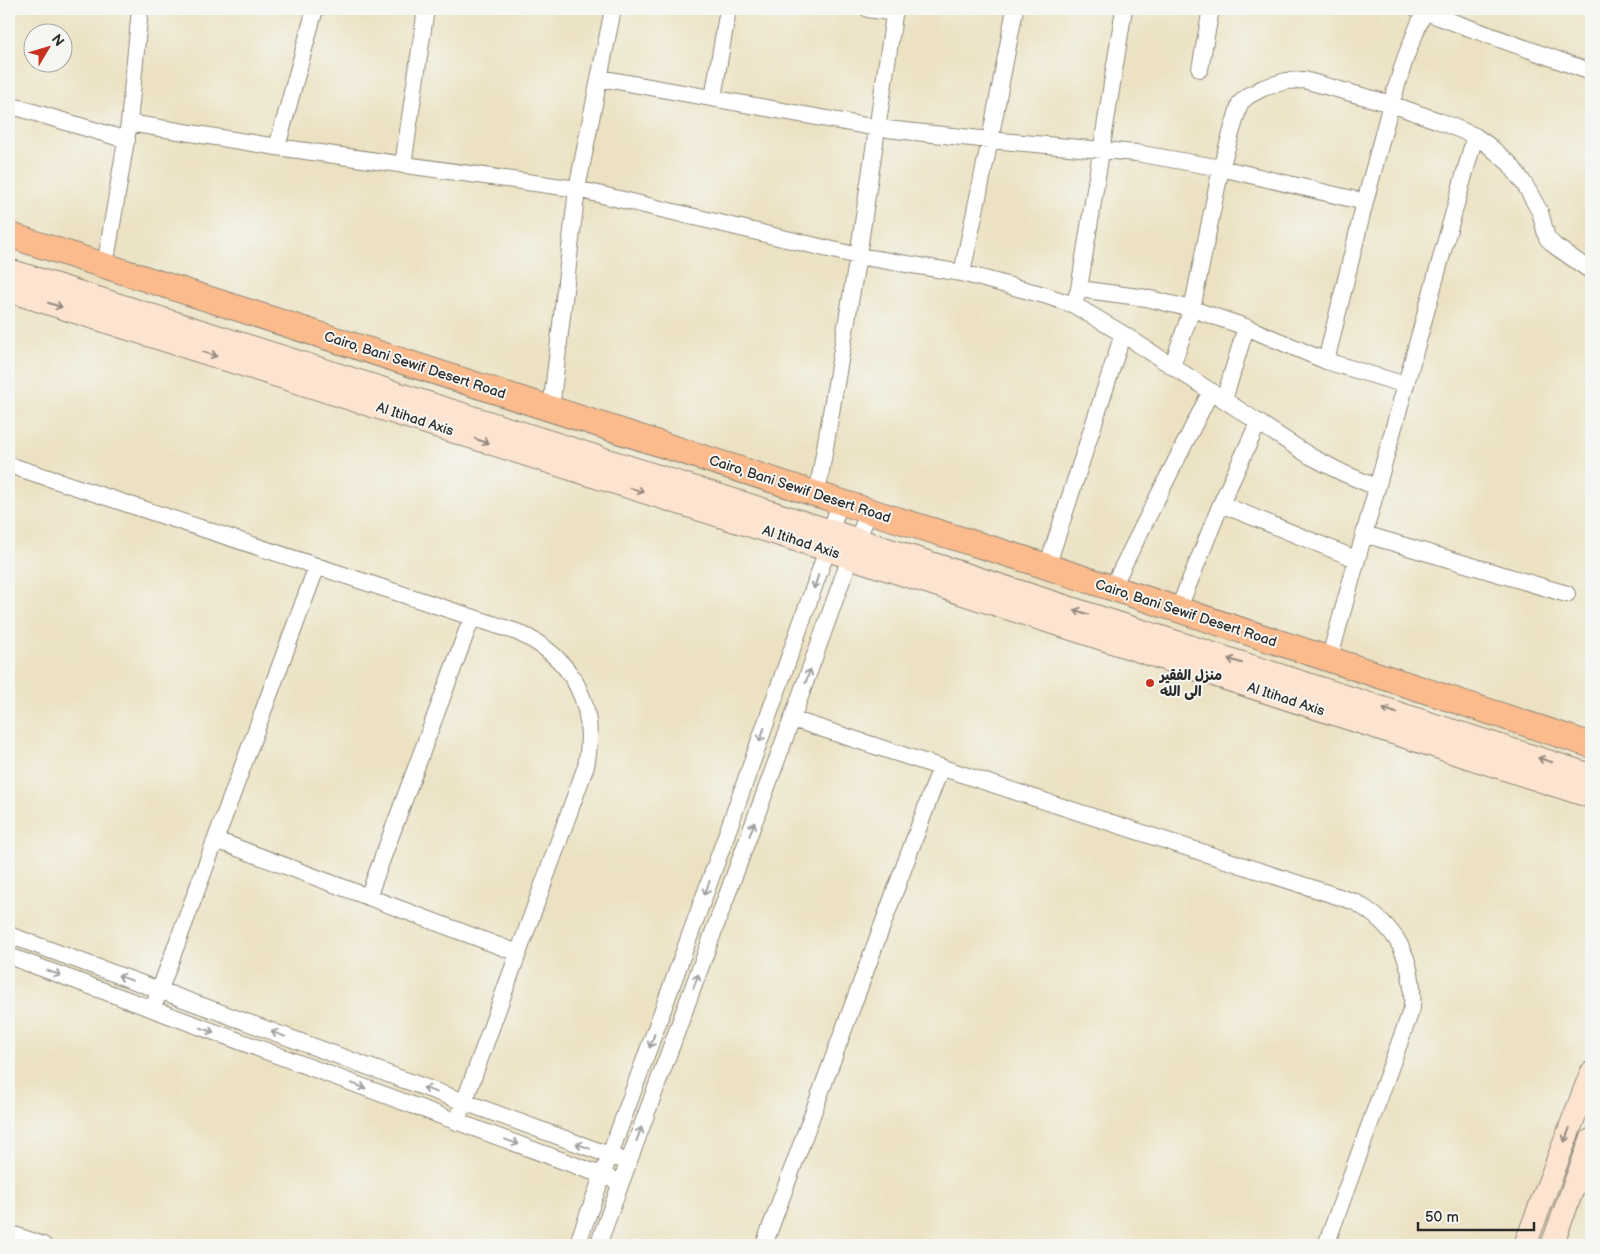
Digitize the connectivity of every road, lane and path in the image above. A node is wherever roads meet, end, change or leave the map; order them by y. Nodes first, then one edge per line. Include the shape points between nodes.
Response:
1 (140, 9) edge
2 (314, 9) edge
3 (426, 9) edge
4 (613, 9) edge
5 (728, 9) edge
6 (868, 9) edge
7 (1015, 9) edge
8 (1124, 9) edge
9 (1211, 9) edge
10 (1422, 9) edge
11 (895, 11) edge
12 (1200, 69) dead end
13 (1591, 72) edge
14 (600, 78) junction
15 (713, 98) junction
16 (1391, 104) junction
17 (9, 106) edge
18 (130, 123) junction
19 (877, 128) junction
20 (1475, 136) junction
21 (127, 140) junction
22 (990, 140) junction
23 (276, 147) junction
24 (1102, 149) junction
25 (403, 165) junction
26 (1221, 168) junction
27 (577, 190) junction
28 (1365, 202) junction
29 (9, 235) edge
30 (858, 256) junction
31 (105, 266) junction
32 (9, 270) edge
33 (1591, 271) edge
34 (962, 273) junction
35 (1079, 289) junction
36 (9, 290) edge
37 (1074, 305) junction
38 (1192, 309) junction
39 (1246, 327) junction
40 (1123, 334) junction
41 (1326, 361) junction
42 (1172, 366) junction
43 (1406, 385) junction
44 (1218, 396) junction
45 (551, 409) junction
46 (1258, 423) junction
47 (9, 464) edge
48 (1376, 487) junction
49 (828, 498) junction
50 (1221, 504) junction
51 (869, 511) junction
52 (1364, 534) junction
53 (829, 541) junction
54 (854, 549) junction
55 (1356, 559) junction
56 (317, 566) junction
57 (1047, 567) junction
58 (1112, 588) junction
59 (1567, 594) dead end
60 (1178, 610) junction
61 (472, 617) junction
62 (1329, 660) junction
63 (792, 719) junction
64 (1591, 745) edge
65 (942, 767) junction
66 (1591, 775) edge
67 (1591, 797) edge
68 (216, 840) junction
69 (368, 897) junction
70 (9, 935) edge
71 (518, 953) junction
72 (9, 956) edge
73 (160, 990) junction
74 (153, 1010) junction
75 (1591, 1074) edge
76 (464, 1102) junction
77 (457, 1122) junction
78 (1591, 1140) edge
79 (610, 1156) junction
80 (629, 1163) junction
81 (602, 1176) junction
82 (621, 1183) junction
83 (9, 1233) edge
84 (42, 1245) edge
85 (577, 1245) edge
86 (598, 1245) edge
87 (764, 1245) edge
88 (1326, 1245) edge
89 (1525, 1245) edge
90 (1552, 1245) edge

1 - 18 street
2 - 23 street
3 - 25 street
4 - 14 street
5 - 15 street
6 - 11 street
7 - 22 street
8 - 24 street
9 - 12 street
10 - 13 street
10 - 16 street
11 - 19 street
14 - 15 street
14 - 27 street
15 - 19 street
16 - 20 street
16 - 26 street via 1304,80 1263,88 1240,104
16 - 28 street
17 - 21 street
18 - 21 street
18 - 23 street
19 - 22 street
19 - 30 street
20 - 33 street via 1510,164 1526,185 1540,212 1547,238
20 - 43 street
21 - 31 street
22 - 24 street
22 - 34 street
23 - 25 street
24 - 26 street
24 - 35 street
25 - 27 street
26 - 28 street
26 - 38 street
27 - 30 street
27 - 45 street
28 - 41 street
29 - 31 main road, Cairo, Bani Sewif Desert Road
30 - 34 street
30 - 49 street
31 - 45 main road, Cairo, Bani Sewif Desert Road
32 - 53 street, Al Itihad Axis
34 - 37 street
35 - 37 street
35 - 38 street via 1146,298
36 -> 53 street, Al Itihad Axis
37 - 40 street
38 - 39 street
38 - 42 street
39 - 41 street
39 - 44 street
40 - 42 street
40 - 57 street
41 - 43 street
42 - 44 street
43 - 48 street
44 - 46 street
44 - 58 street
45 - 49 main road, Cairo, Bani Sewif Desert Road
46 - 48 street via 1343,474
46 - 50 street
47 - 56 street
48 - 52 street
49 - 51 main road, Cairo, Bani Sewif Desert Road
49 - 53 street
50 - 55 street
50 - 60 street
51 - 54 street
51 - 57 main road, Cairo, Bani Sewif Desert Road
52 - 55 street
52 - 59 street
53 - 54 street, Al Itihad Axis
53 -> 79 street via 727,836
63 -> 54 street
66 -> 54 street, Al Itihad Axis
54 - 67 street, Al Itihad Axis
55 - 62 street
56 - 61 street
56 - 68 street
57 - 58 main road, Cairo, Bani Sewif Desert Road
58 - 60 main road, Cairo, Bani Sewif Desert Road
60 - 62 main road, Cairo, Bani Sewif Desert Road
61 - 69 street
61 - 71 street via 530,638 555,656 574,679 589,721 586,766
62 - 64 main road, Cairo, Bani Sewif Desert Road
63 - 65 street
80 -> 63 street
65 - 87 street
65 - 88 street via 1354,902 1378,918 1397,939 1409,965 1412,1008
68 - 69 street
68 - 73 street
69 - 71 street
73 -> 70 street
71 - 76 street
72 -> 74 street
73 - 74 street
76 -> 73 street
74 -> 77 street
75 -> 89 street
76 - 77 street
79 -> 76 street
77 -> 81 street
78 - 90 street
79 - 80 street
79 - 81 street
80 - 82 street
81 - 82 street
81 - 85 street
82 - 86 street
83 - 84 street

